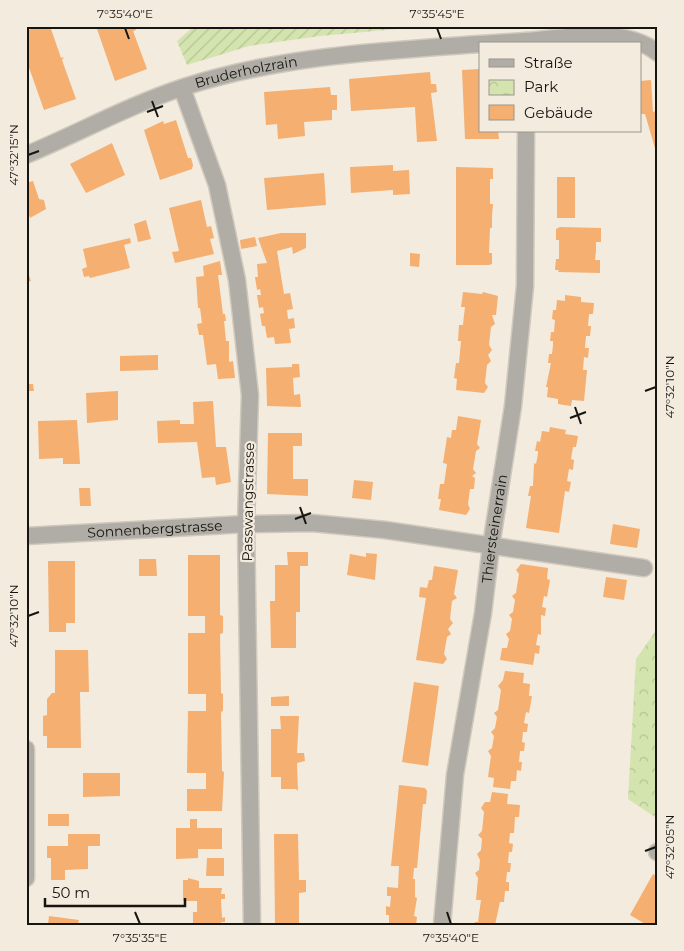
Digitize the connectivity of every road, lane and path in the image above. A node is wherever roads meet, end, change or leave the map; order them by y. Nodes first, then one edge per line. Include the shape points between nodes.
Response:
1 (526, 42) edge
2 (641, 42) edge
3 (642, 43) edge
4 (479, 44) edge
5 (658, 53) edge
6 (182, 88) junction
7 (526, 132) edge
8 (26, 155) edge
9 (246, 524) junction
10 (26, 536) edge
11 (490, 546) junction
12 (644, 568) dead end
13 (26, 749) edge
14 (26, 878) edge
15 (252, 925) edge
16 (442, 925) edge

1 - 2 street via 616,36
3 - 5 street
4 - 6 street, Bruderholzrain via 352,52 296,60
6 - 8 street, Bruderholzrain
6 - 9 street, Passwangstrasse via 217,185 237,280 250,395
7 - 11 street, Thiersteinerrain via 524,286 512,406
9 - 10 street, Sonnenbergstrasse
9 - 11 street, Sonnenbergstrasse via 312,523
9 - 15 street, Passwangstrasse
11 - 12 street, Sonnenbergstrasse
11 - 16 street, Thiersteinerrain via 483,613 455,775
13 - 14 street

